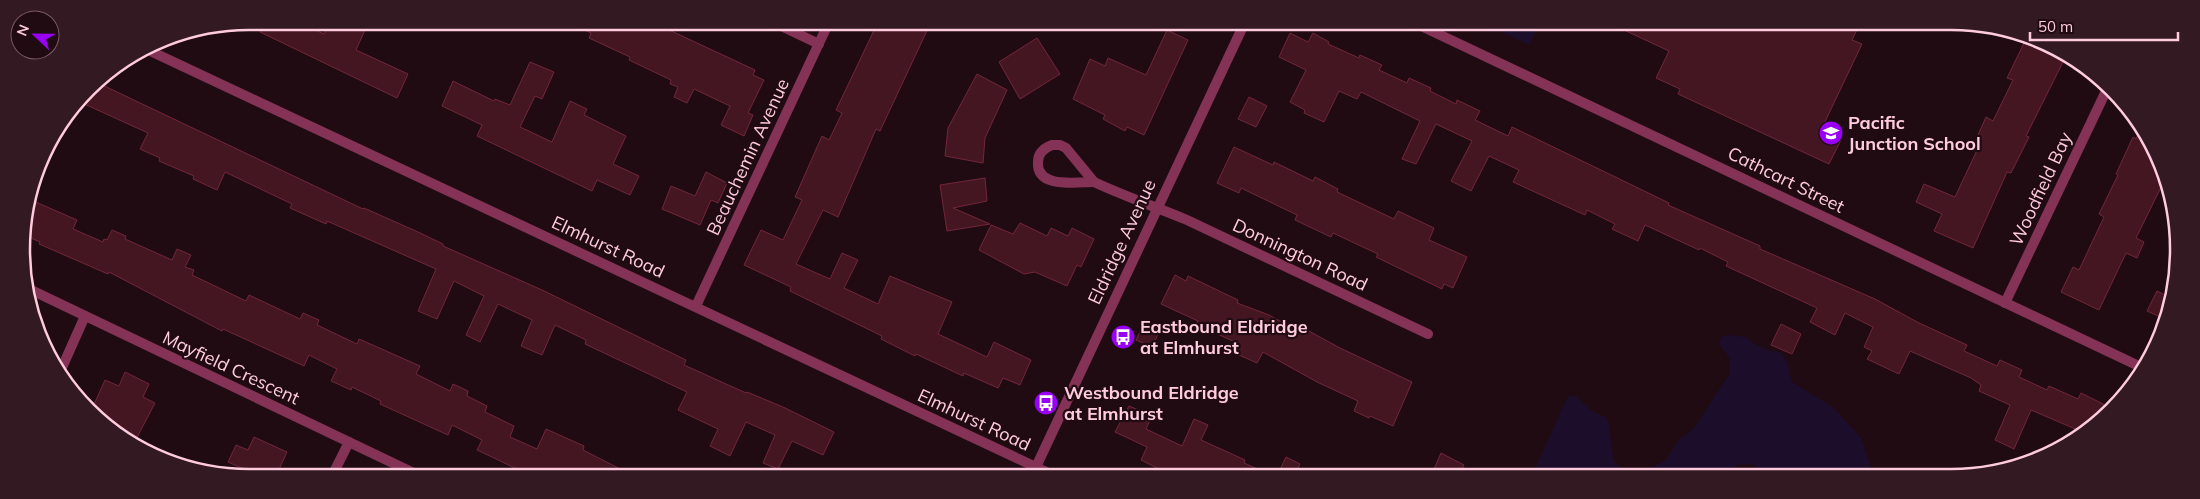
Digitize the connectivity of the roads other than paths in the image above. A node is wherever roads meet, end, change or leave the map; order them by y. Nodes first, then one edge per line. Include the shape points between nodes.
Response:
1 (790, 30) edge
2 (825, 30) edge
3 (1241, 30) edge
4 (1430, 30) edge
5 (819, 44) junction
6 (153, 52) edge
7 (2105, 93) edge
8 (1094, 182) junction
9 (1157, 207) junction
10 (34, 292) edge
11 (2005, 302) junction
12 (696, 306) junction
13 (85, 316) junction
14 (1428, 334) dead end
15 (63, 365) edge
16 (2137, 365) edge
17 (349, 442) junction
18 (1036, 467) junction
19 (336, 469) edge
20 (405, 469) edge
21 (1040, 469) edge

1 - 5 street
2 - 5 street, Beauchemin Avenue
3 - 9 street, Eldridge Avenue
4 - 11 street, Cathcart Street
5 - 12 street, Beauchemin Avenue
6 - 12 street, Elmhurst Road
7 - 11 street, Woodfield Bay
8 - 8 street via 1066,148 1052,145 1041,152 1037,164 1046,178 1058,182
8 - 9 street, Donnington Road
9 - 14 street, Donnington Road
9 - 18 street, Eldridge Avenue
10 - 13 street, Mayfield Crescent
11 - 16 street, Cathcart Street
12 - 18 street, Elmhurst Road
13 - 15 street
13 - 17 street, Mayfield Crescent
17 - 19 street
17 - 20 street, Mayfield Crescent
18 - 21 street, Elmhurst Road

